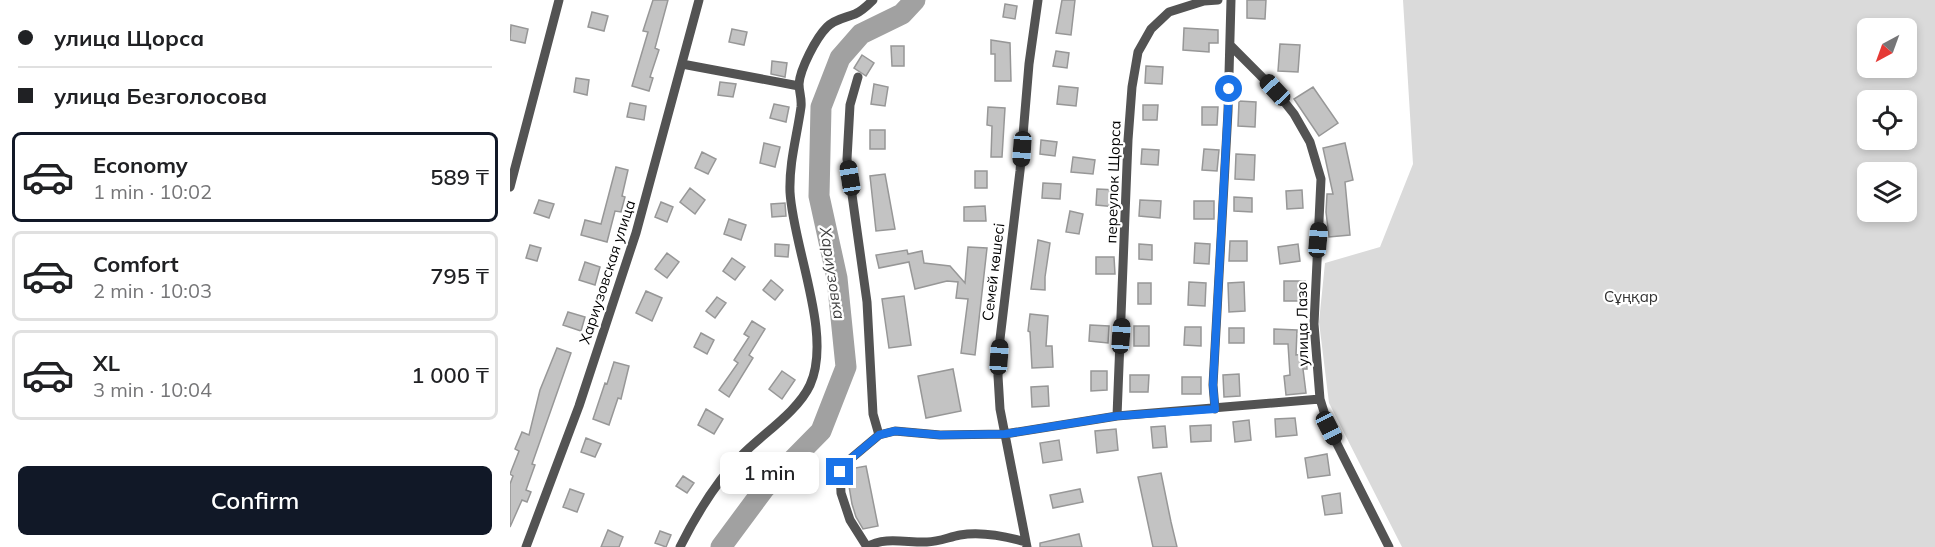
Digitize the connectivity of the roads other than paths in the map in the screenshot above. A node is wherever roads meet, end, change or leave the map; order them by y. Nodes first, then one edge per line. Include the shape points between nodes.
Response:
1 (559, 0) edge
2 (699, 0) edge
3 (873, 0) edge
4 (1038, 0) edge
5 (1218, 0) edge
6 (1231, 0) edge
7 (1230, 45) junction
8 (682, 64) junction
9 (858, 77) dead end
10 (799, 86) junction
11 (510, 187) edge
12 (1320, 399) junction
13 (1215, 409) junction
14 (1117, 416) junction
15 (1005, 434) junction
16 (879, 435) junction
17 (1026, 544) edge
18 (526, 547) edge
19 (680, 547) edge
20 (867, 547) edge
21 (1389, 547) edge

1 - 11 street
2 - 8 street, Хариузовская улица
3 - 10 street via 828,27 808,58
4 - 15 street, Семей көшесі via 1000,339 998,376
5 - 14 street, переулок Щорса via 1169,12 1151,29 1138,52 1128,140
6 - 7 street
7 - 12 street, улица Лазо via 1294,114 1310,142 1321,179 1314,324
7 - 13 street
8 - 10 street
8 - 18 street, Хариузовская улица via 636,233 579,406
9 - 16 street via 849,105 847,159 867,302 873,414
10 - 19 street via 802,98 791,157 790,193 818,336 810,385 794,407 742,454 698,512
12 - 13 street
12 - 21 street, улица Лазо via 1329,428
13 - 14 street
14 - 15 street
15 - 16 street via 895,431
15 - 17 street, Семей көшесі
16 - 20 street via 840,472 841,493 850,520
17 - 20 street via 1001,535 963,534 932,542 888,540

